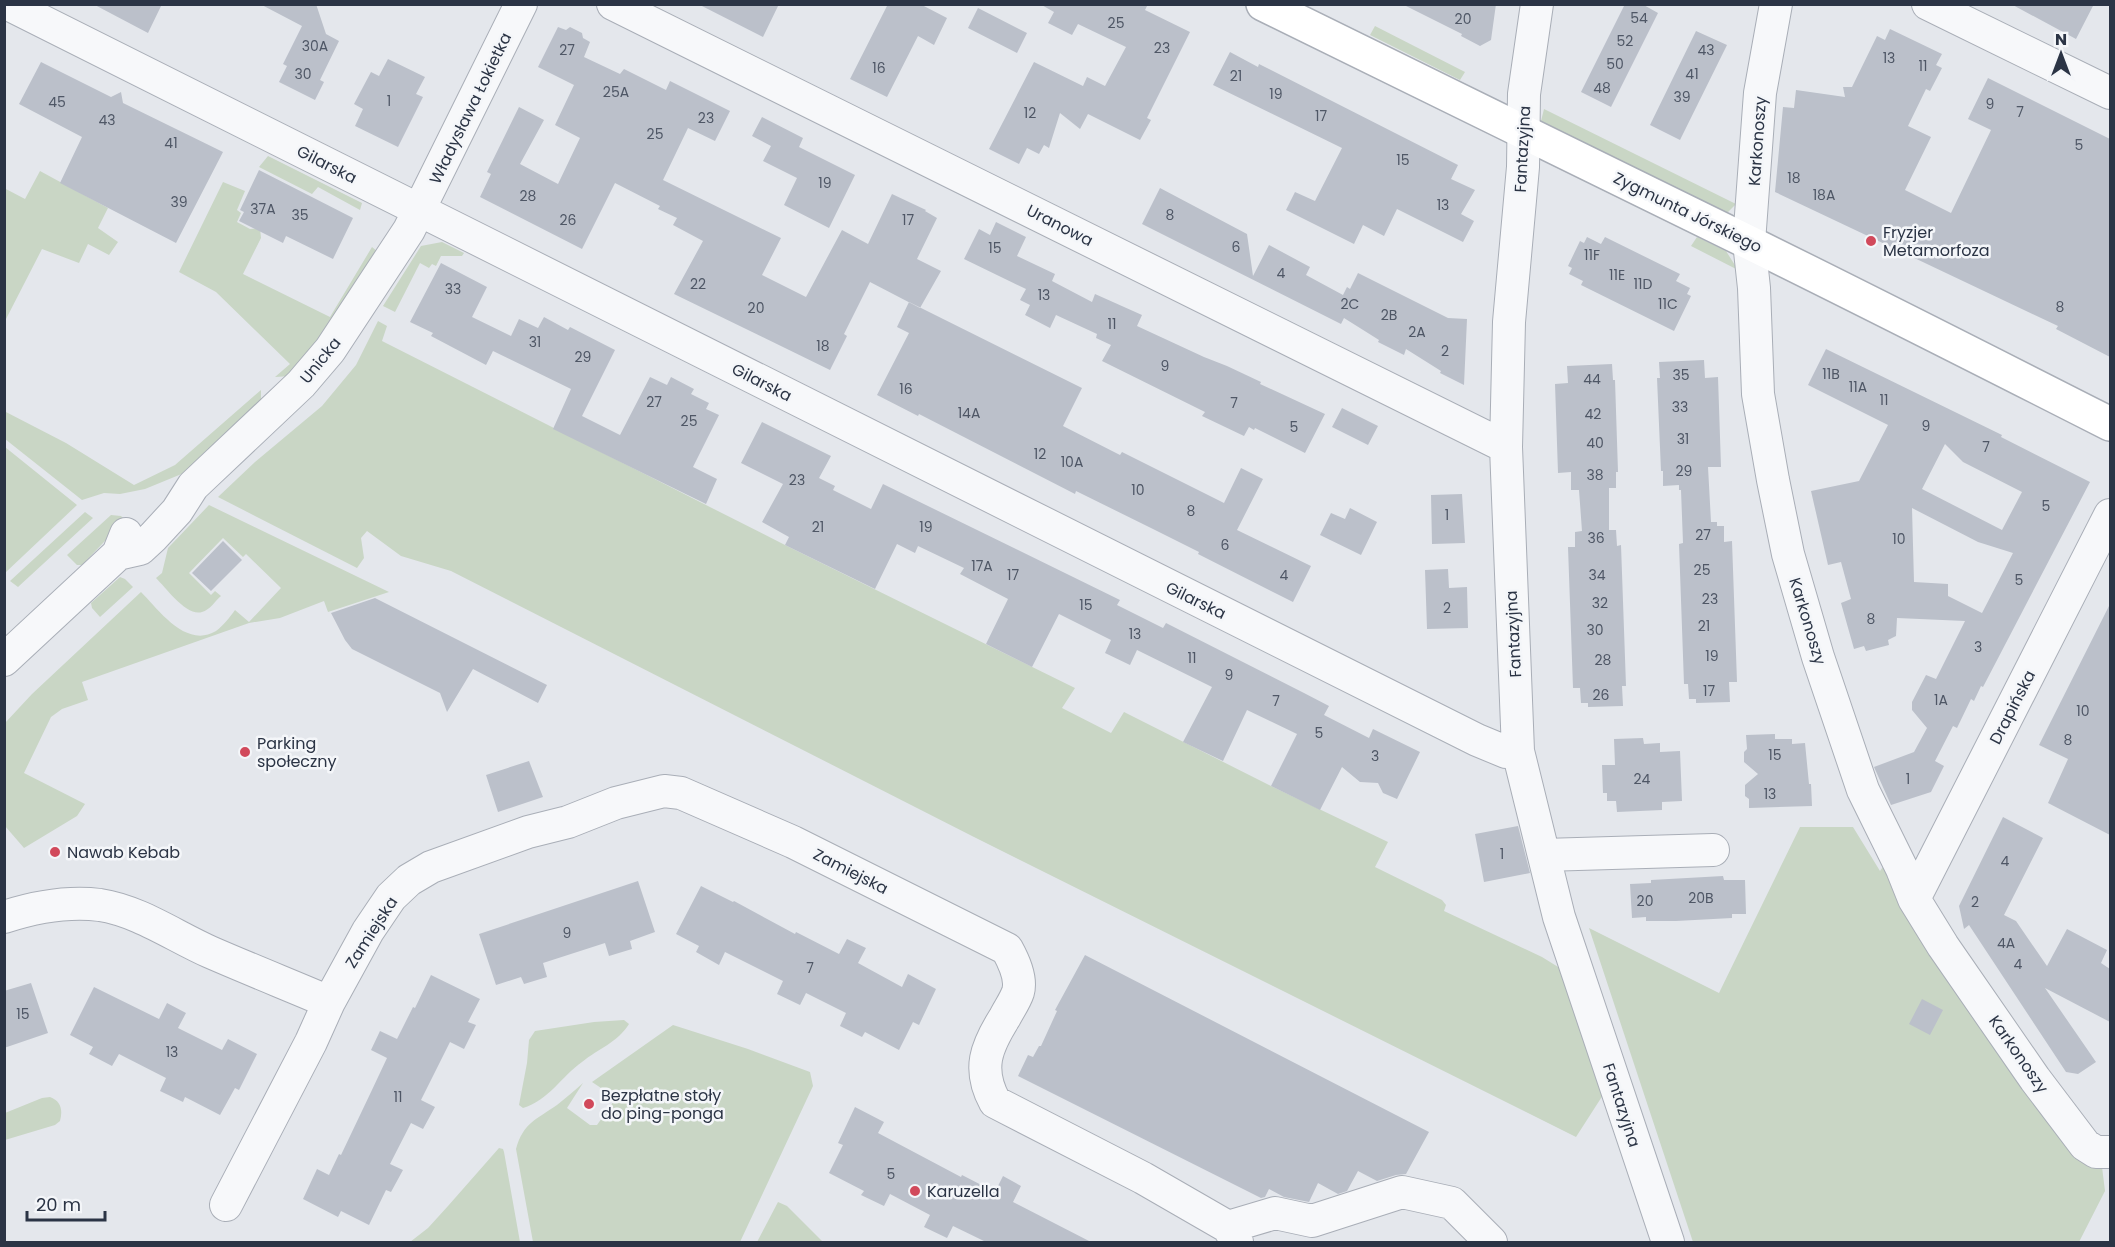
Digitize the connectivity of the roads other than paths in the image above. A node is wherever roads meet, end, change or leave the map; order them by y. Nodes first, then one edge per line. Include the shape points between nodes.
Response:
1 (8, 4) edge
2 (521, 4) edge
3 (613, 4) edge
4 (1263, 4) edge
5 (1537, 4) edge
6 (1776, 4) edge
7 (1928, 4) edge
8 (2110, 93) edge
9 (1524, 132) junction
10 (419, 211) junction
11 (1749, 242) junction
12 (2110, 424) edge
13 (1506, 447) junction
14 (2110, 515) edge
15 (4, 660) edge
16 (1518, 751) junction
17 (1713, 850) dead end
18 (1544, 855) junction
19 (1914, 899) junction
20 (4, 917) edge
21 (329, 1002) junction
22 (2109, 1152) dead end
23 (226, 1206) dead end
24 (1232, 1235) edge
25 (1491, 1242) edge
26 (1668, 1242) edge

1 - 10 street, Gilarska
2 - 10 street, Władysława Łokietka
3 - 13 street, Uranowa
4 - 9 street, Zygmunta Jórskiego
5 - 9 street, Fantazyjna via 1524,94
6 - 11 street, Karkonoszy via 1760,93
7 - 8 street
9 - 11 street, Zygmunta Jórskiego
9 - 13 street, Fantazyjna via 1509,322
10 - 15 street, Unicka via 316,369 193,486 153,537 140,549 118,554
10 - 16 street, Gilarska via 1477,740 1506,752
11 - 12 street, Zygmunta Jórskiego
11 - 19 street, Karkonoszy via 1758,394 1788,554 1863,790
13 - 16 street, Fantazyjna
14 - 19 street, Drapińska
16 - 18 street, Fantazyjna
17 - 18 street
18 - 26 street, Fantazyjna via 1559,917
19 - 22 street, Karkonoszy via 2035,1079 2085,1145 2096,1152
20 - 21 street via 45,906 100,905 130,914
21 - 23 street, Zamiejska
21 - 24 street, Zamiejska via 391,897 431,867 627,800 664,791 681,794 793,842 1006,949 1014,962 1018,990 985,1054 987,1088 995,1102 1143,1178
24 - 25 street via 1275,1213 1312,1221 1402,1192 1452,1203

